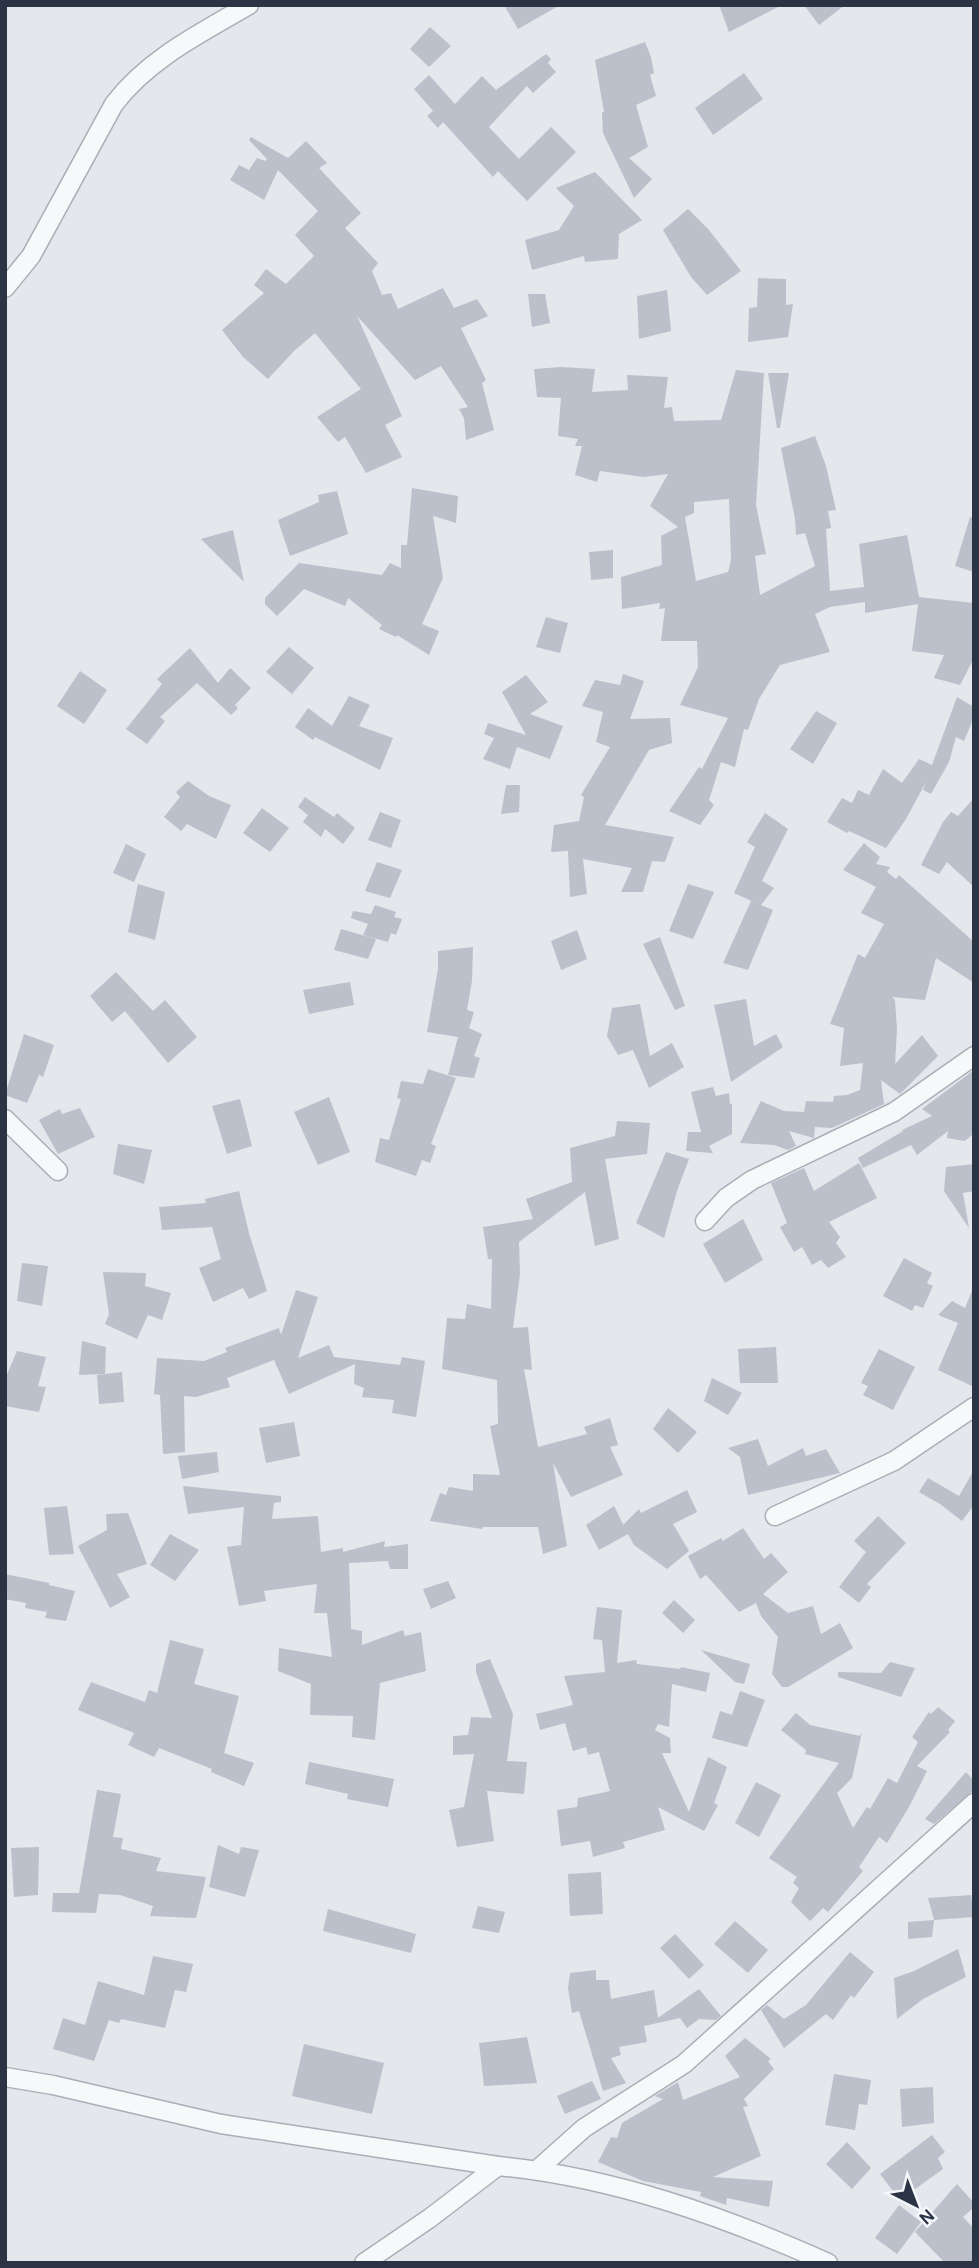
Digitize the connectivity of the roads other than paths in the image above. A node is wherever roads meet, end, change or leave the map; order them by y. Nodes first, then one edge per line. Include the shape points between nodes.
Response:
1 (249, 5) edge
2 (5, 288) edge
3 (974, 1056) edge
4 (5, 1119) edge
5 (58, 1171) dead end
6 (705, 1221) dead end
7 (974, 1407) edge
8 (775, 1517) dead end
9 (974, 1803) edge
10 (5, 2077) edge
11 (498, 2166) junction
12 (537, 2170) junction
13 (364, 2263) edge
14 (828, 2263) edge

1 - 2 street via 155,62 125,89 31,256
3 - 6 street via 894,1112 752,1180 726,1198
4 - 5 street
7 - 8 street via 894,1461
9 - 12 street via 684,2064 584,2128
10 - 11 street via 221,2124
11 - 12 street
11 - 13 street
12 - 14 street via 701,2210

